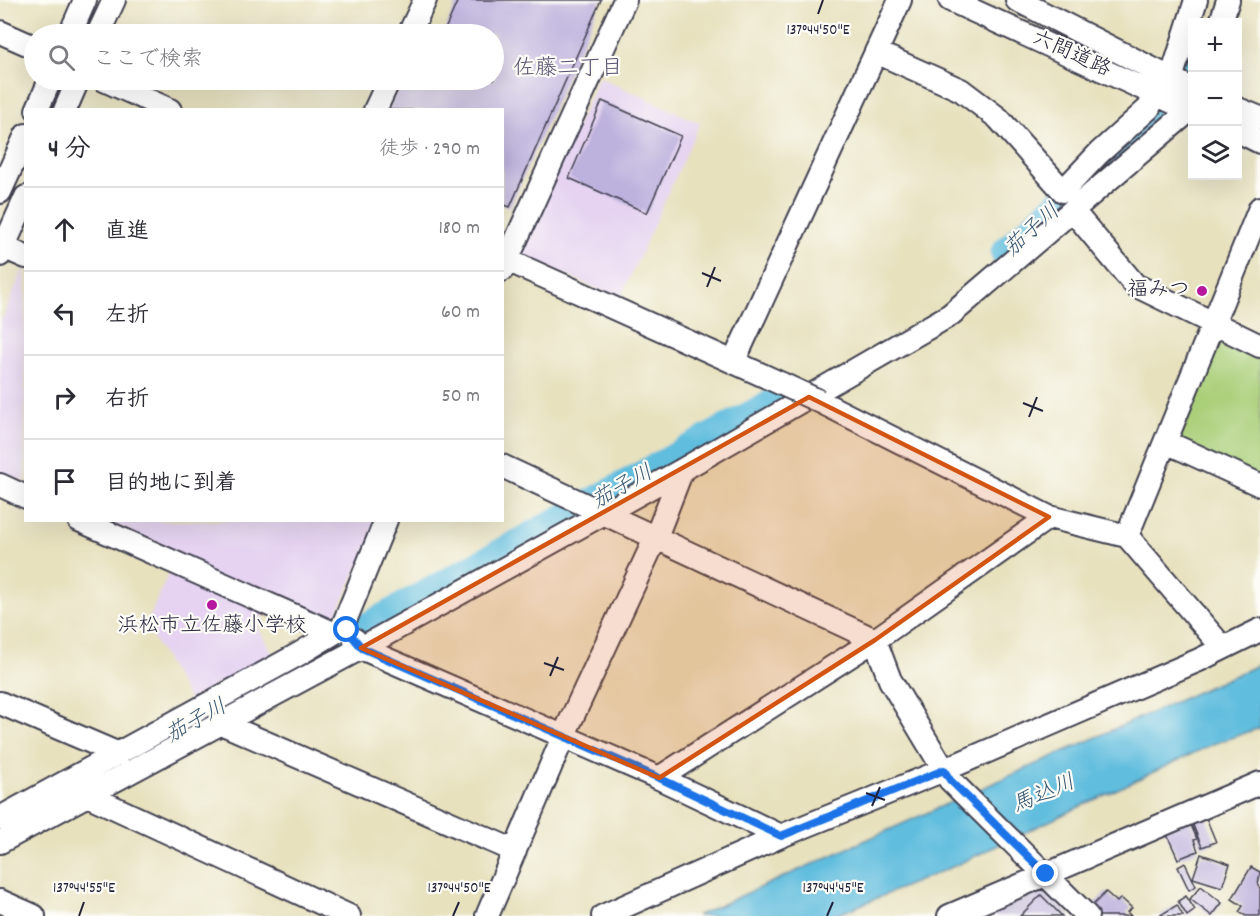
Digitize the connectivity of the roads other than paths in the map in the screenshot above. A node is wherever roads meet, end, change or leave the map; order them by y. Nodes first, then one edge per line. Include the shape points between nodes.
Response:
1 (85, 0) edge
2 (114, 0) edge
3 (425, 0) edge
4 (625, 0) edge
5 (900, 0) edge
6 (950, 0) edge
7 (1017, 0) edge
8 (1196, 0) edge
9 (1228, 0) edge
10 (1222, 18) edge
11 (74, 24) edge
12 (103, 24) edge
13 (414, 24) edge
14 (0, 32) edge
15 (24, 43) edge
16 (876, 52) junction
17 (1161, 89) junction
18 (46, 90) edge
19 (74, 90) edge
20 (127, 90) edge
21 (384, 90) edge
22 (1188, 101) edge
23 (1188, 107) edge
24 (38, 108) edge
25 (66, 108) edge
26 (166, 108) edge
27 (376, 108) edge
28 (1242, 111) edge
29 (1260, 118) edge
30 (1242, 133) edge
31 (24, 139) edge
32 (1260, 141) edge
33 (0, 192) edge
34 (24, 202) edge
35 (1260, 208) edge
36 (1073, 211) junction
37 (2, 251) edge
38 (24, 256) edge
39 (504, 262) edge
40 (1215, 324) junction
41 (1260, 346) edge
42 (734, 361) junction
43 (1166, 442) junction
44 (504, 467) edge
45 (682, 470) junction
46 (0, 485) edge
47 (1260, 485) edge
48 (24, 496) edge
49 (604, 512) junction
50 (1049, 517) junction
51 (84, 522) edge
52 (386, 522) edge
53 (1127, 536) junction
54 (657, 537) junction
55 (341, 630) junction
56 (1260, 630) edge
57 (875, 640) junction
58 (362, 648) junction
59 (1223, 648) junction
60 (0, 703) edge
61 (223, 724) junction
62 (563, 737) junction
63 (119, 754) junction
64 (947, 775) junction
65 (659, 778) junction
66 (1260, 783) edge
67 (87, 795) junction
68 (0, 818) edge
69 (781, 836) junction
70 (0, 842) edge
71 (515, 851) junction
72 (1042, 870) junction
73 (0, 901) edge
74 (34, 916) edge
75 (349, 916) edge
76 (487, 916) edge
77 (603, 916) edge
78 (949, 916) edge
79 (1087, 916) edge

1 - 11 street
2 - 12 street
3 - 13 street
4 - 39 street
5 - 16 street
6 - 17 street, 六間道路
7 - 17 street, 六間道路
8 - 17 street
9 - 10 street
14 - 15 street
16 - 17 street via 961,90 998,118 1063,191 1142,114
16 - 42 street
17 - 22 street, 六間道路
18 - 24 street
19 - 25 street
20 - 26 street
21 - 27 street
23 - 36 street
28 - 29 street
30 - 32 street
31 - 33 street
34 - 37 street
35 - 40 street
36 - 40 street via 1135,285
36 - 45 street via 950,315
37 - 38 street
39 - 42 street
40 - 41 street
40 - 43 street
42 - 50 street, bridge
43 - 47 street
43 - 53 street
44 - 49 street
45 - 49 street
45 - 54 street
46 - 48 street
49 - 54 street
49 - 58 street
50 - 53 street
50 - 57 street
51 - 55 street
52 - 55 street
53 - 59 street
54 - 57 street
54 - 62 street
55 - 58 street
55 - 63 street
56 - 59 street
57 - 64 street via 890,680
57 - 65 street
58 - 61 street
58 - 62 street
59 - 64 street
60 - 63 street
61 - 67 street
61 - 71 street
62 - 65 street
62 - 71 street
63 - 68 street
64 - 69 street
64 - 72 street
65 - 69 street
66 - 72 street
67 - 70 street
67 - 75 street
69 - 77 street
71 - 76 street
72 - 78 street
72 - 79 street
73 - 74 street

